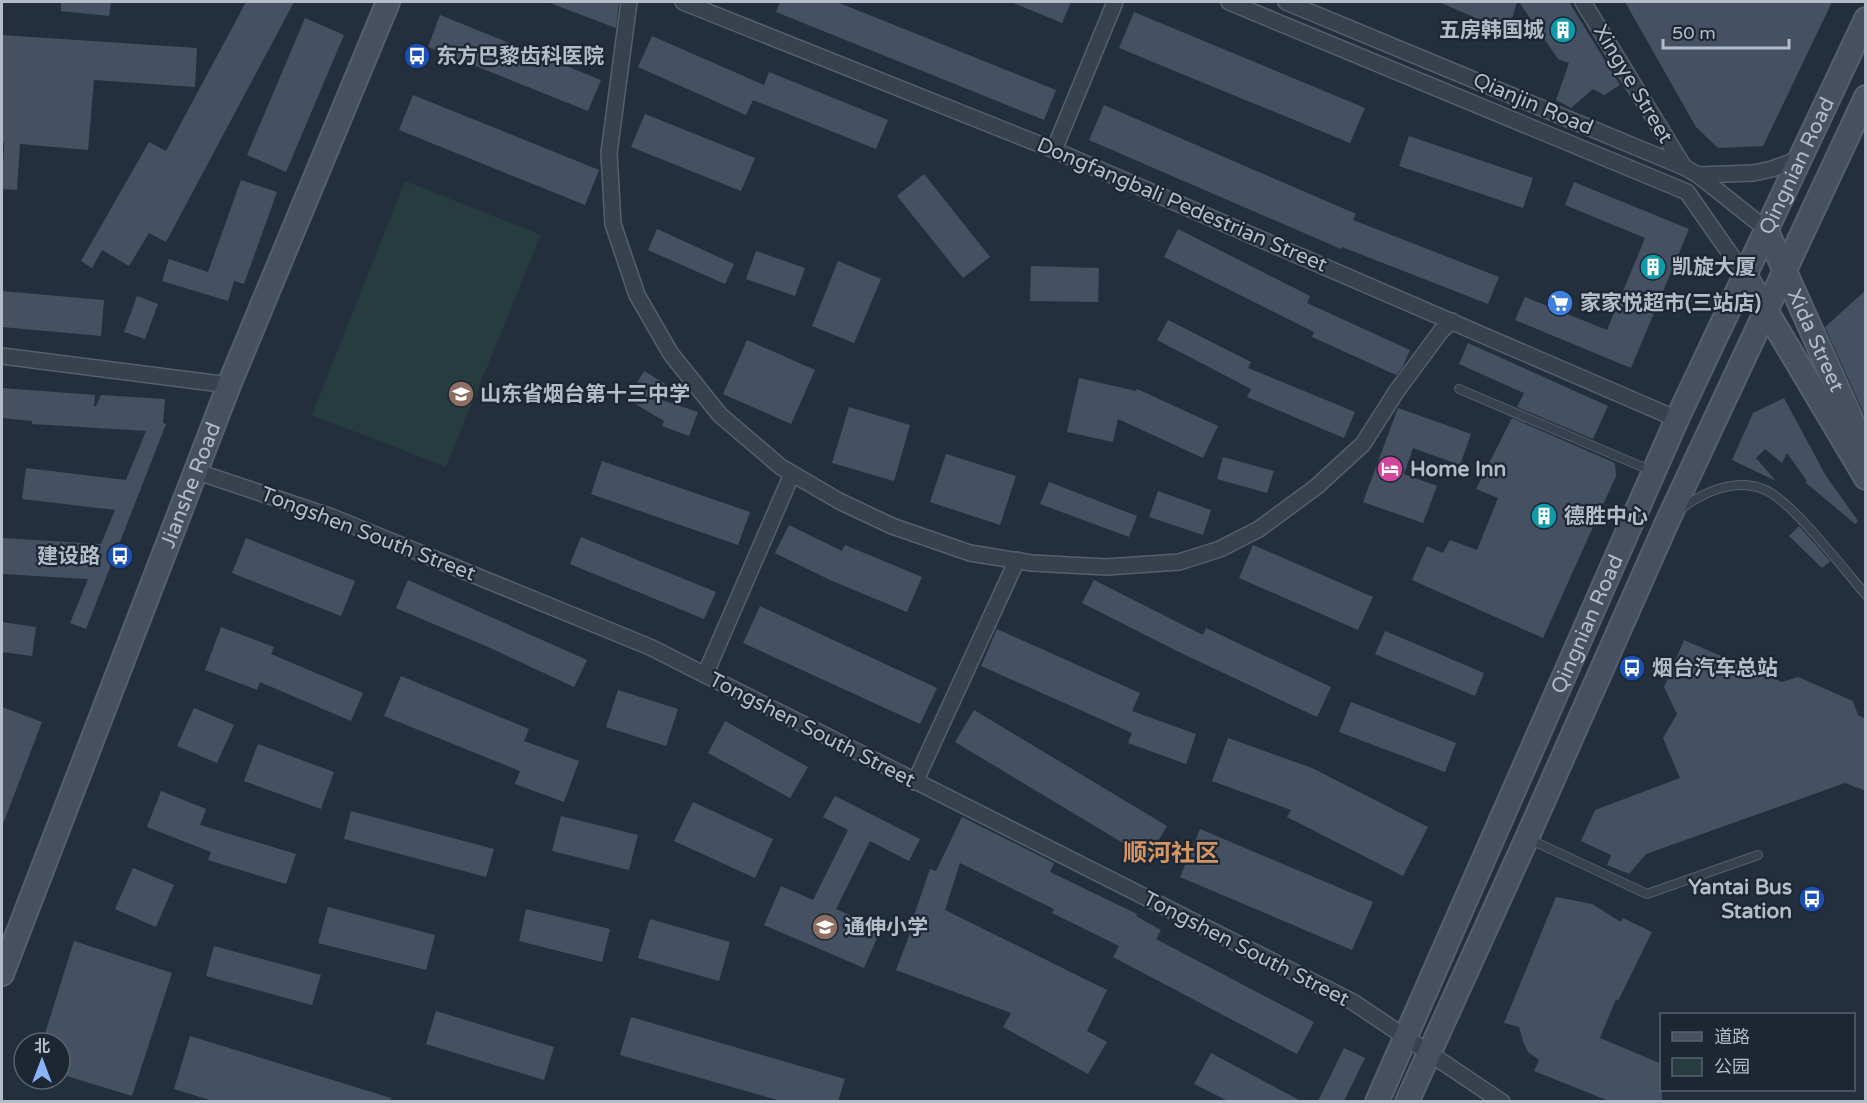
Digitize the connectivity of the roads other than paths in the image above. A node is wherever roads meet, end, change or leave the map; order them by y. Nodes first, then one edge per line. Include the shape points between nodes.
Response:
1 (388, 2) edge
2 (629, 2) edge
3 (683, 2) edge
4 (1115, 2) edge
5 (1229, 2) edge
6 (1286, 2) edge
7 (1583, 2) edge
8 (1866, 19) edge
9 (1866, 97) edge
10 (1054, 150) junction
11 (1799, 159) junction
12 (1684, 167) junction
13 (1698, 175) junction
14 (1766, 229) junction
15 (1785, 272) junction
16 (1744, 275) junction
17 (1766, 311) junction
18 (1452, 321) junction
19 (2, 356) edge
20 (229, 385) junction
21 (1459, 389) dead end
22 (1677, 419) junction
23 (1866, 452) edge
24 (195, 471) junction
25 (1654, 472) junction
26 (792, 474) junction
27 (1866, 478) edge
28 (1668, 519) junction
29 (1017, 560) junction
30 (1866, 595) edge
31 (705, 675) junction
32 (915, 782) junction
33 (1527, 838) junction
34 (1758, 855) dead end
35 (2, 974) edge
36 (1406, 1038) junction
37 (1429, 1052) junction
38 (1377, 1101) edge
39 (1407, 1101) edge
40 (1502, 1101) edge

1 - 20 main road, Jianshe Road
2 - 26 street via 609,153 613,224 637,295 671,354 720,415
3 - 10 street, Dongfangbali Pedestrian Street
4 - 10 street
5 - 16 street, Qianjin Road via 1687,192
6 - 12 street, Qianjin Road
7 - 12 street, Xingye Street
8 - 11 main road, Qingnian Road
9 - 15 main road, Qingnian Road
10 - 18 street, Dongfangbali Pedestrian Street
11 - 13 street via 1772,169
11 - 14 main road, Qingnian Road
12 - 13 street, Qianjin Road
13 - 14 street, Qianjin Road
14 - 15 main road, Xida Street
14 - 16 main road, Qingnian Road
15 - 17 main road, Qingnian Road
15 - 23 main road, Xida Street
16 - 17 main road, Xida Street
16 - 22 main road, Qingnian Road
17 - 27 main road, Xida Street
17 - 28 main road, Qingnian Road
18 - 22 street, Dongfangbali Pedestrian Street
18 - 29 street via 1396,392 1363,444 1316,487 1258,529 1220,549 1179,562 1106,567
19 - 20 street
20 - 24 main road, Jianshe Road
21 - 25 lane
22 - 25 main road, Qingnian Road
24 - 31 street, Tongshen South Street via 332,517 650,647
24 - 35 main road, Jianshe Road
25 - 36 main road, Qingnian Road
26 - 29 street via 892,526 970,553
26 - 31 street
28 - 30 lane via 1695,498 1713,490 1732,486 1763,488 1799,518
28 - 33 main road, Qingnian Road
29 - 32 street
31 - 32 street, Tongshen South Street
32 - 36 street, Tongshen South Street via 1353,1002
33 - 34 lane via 1647,894
33 - 37 main road, Qingnian Road
36 - 37 street, Tongshen South Street
36 - 38 main road, Qingnian Road
37 - 39 main road, Qingnian Road
37 - 40 street, Tongshen South Street

